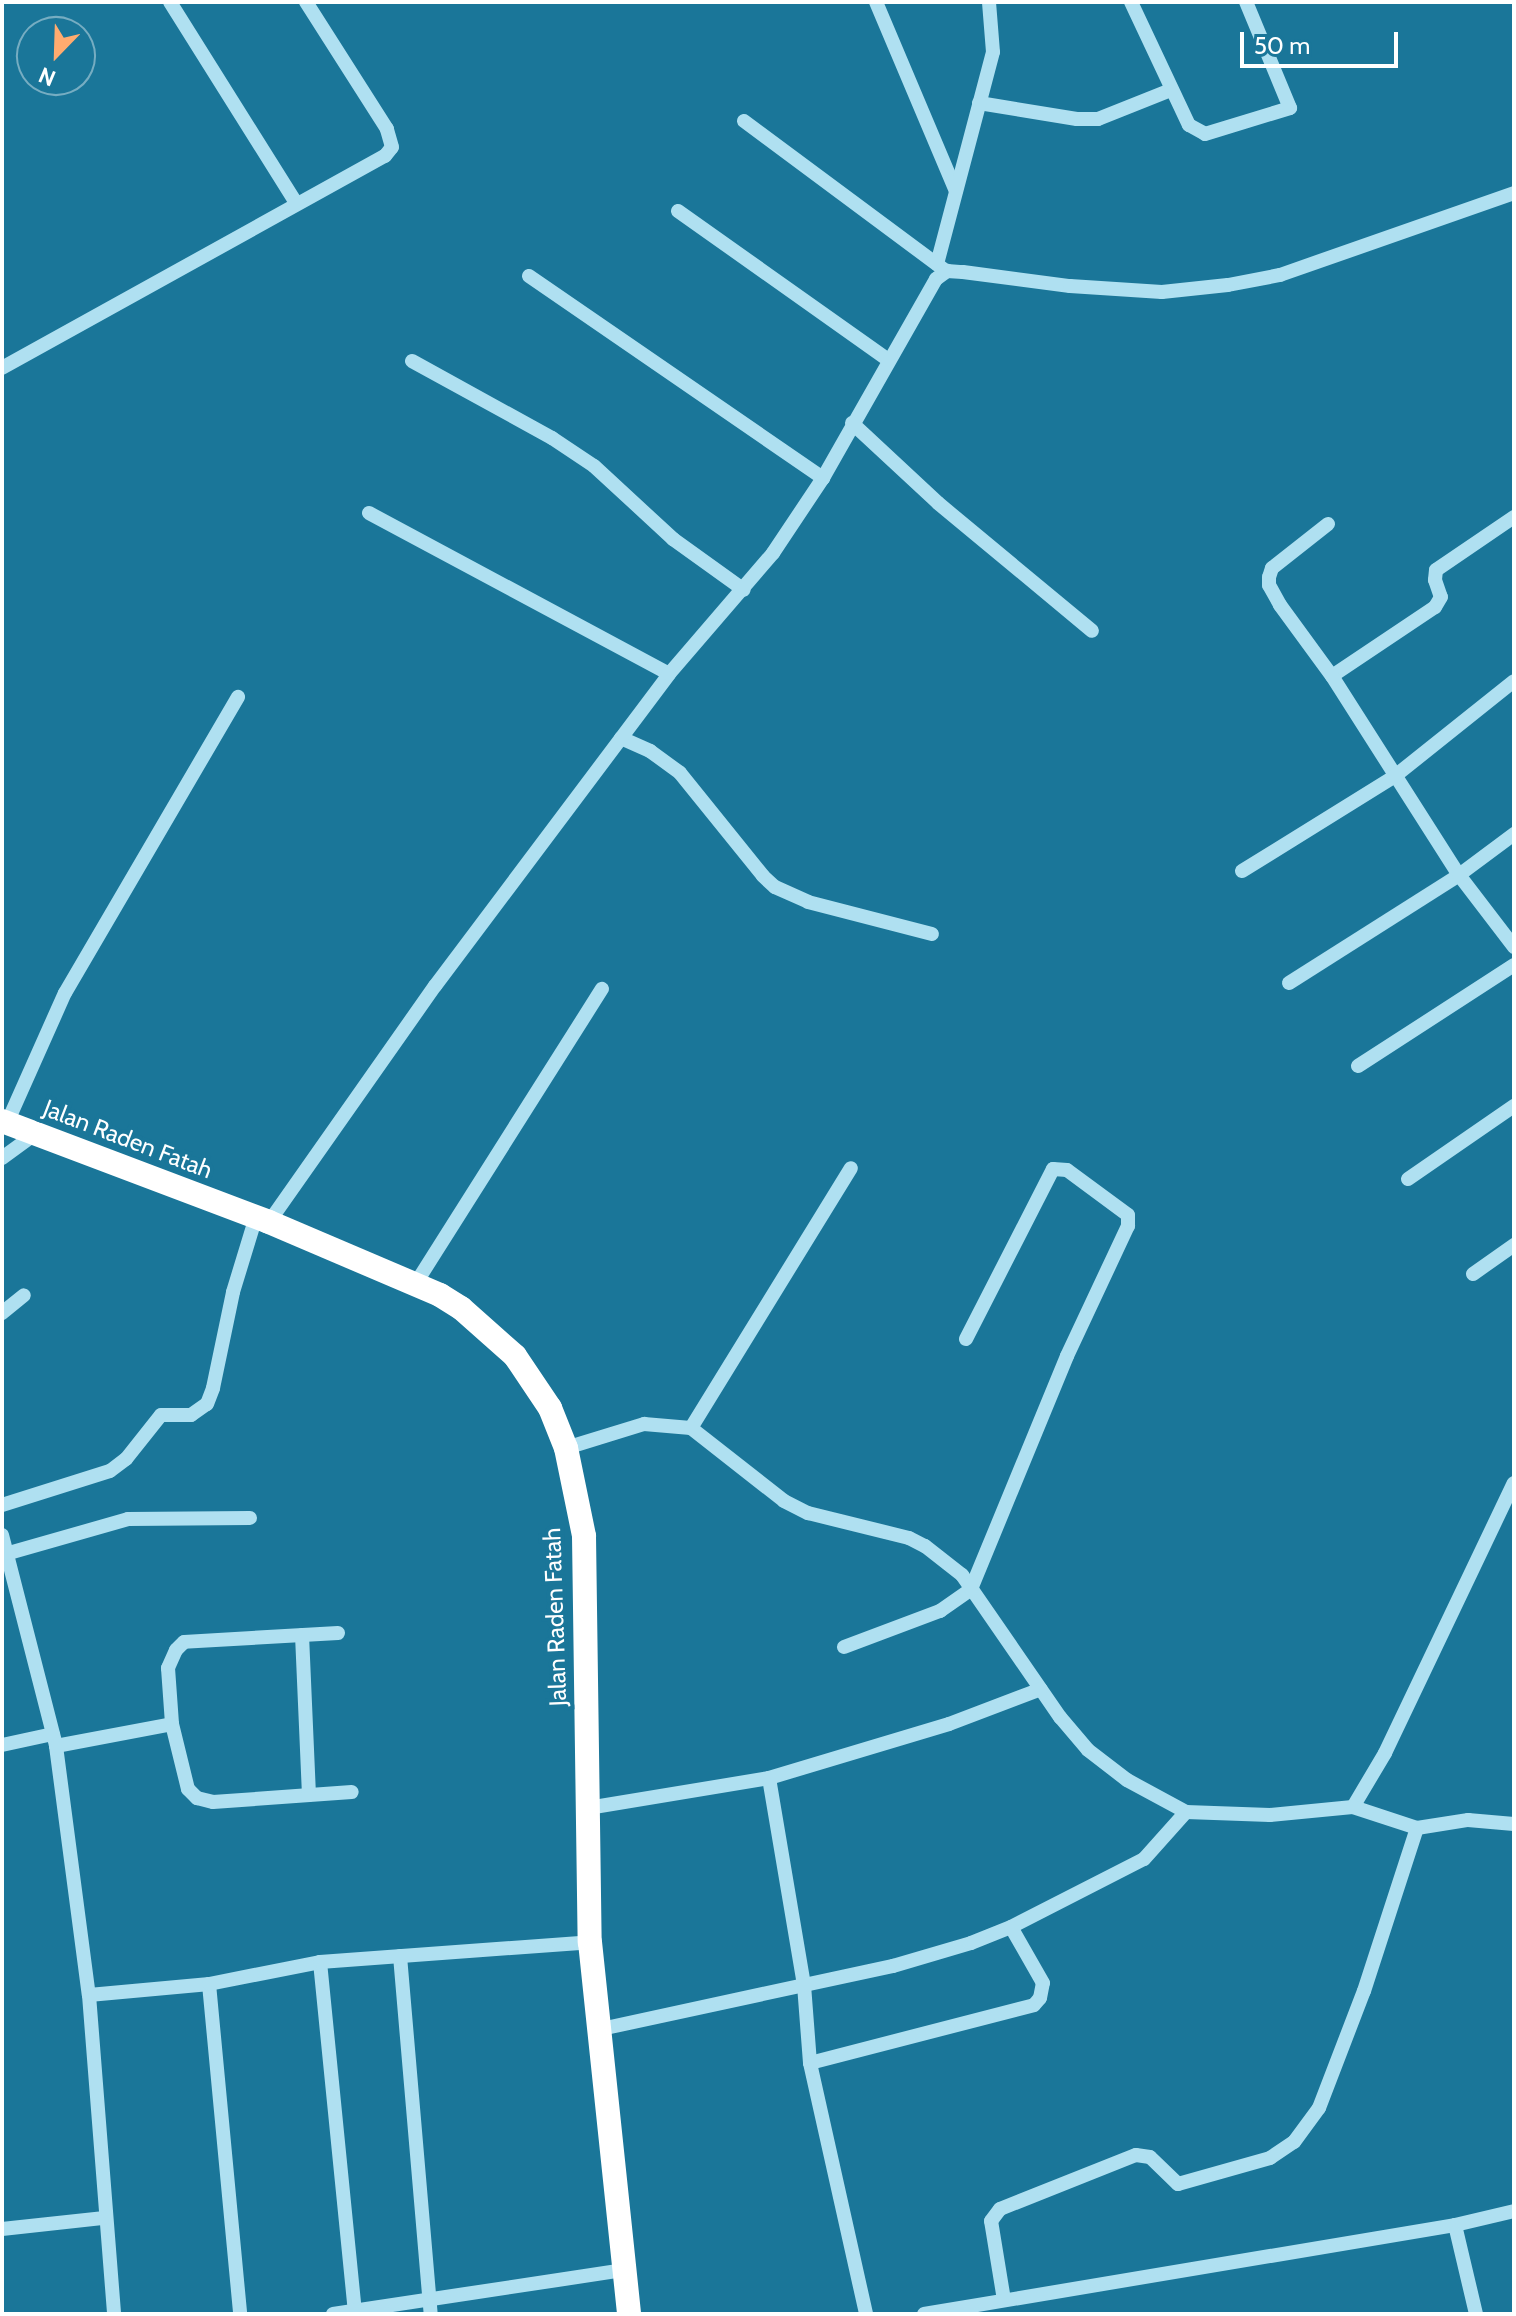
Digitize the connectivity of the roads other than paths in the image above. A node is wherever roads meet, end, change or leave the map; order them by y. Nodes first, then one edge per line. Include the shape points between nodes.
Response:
1 (170, 2) edge
2 (306, 2) edge
3 (876, 2) edge
4 (989, 2) edge
5 (1131, 2) edge
6 (1246, 2) edge
7 (1171, 90) junction
8 (979, 103) junction
9 (744, 121) dead end
10 (956, 191) junction
11 (1514, 193) edge
12 (296, 203) junction
13 (678, 211) dead end
14 (942, 268) junction
15 (529, 276) dead end
16 (887, 359) junction
17 (412, 361) dead end
18 (2, 368) edge
19 (852, 423) junction
20 (823, 478) junction
21 (369, 513) dead end
22 (1514, 517) edge
23 (1328, 524) dead end
24 (744, 590) junction
25 (1092, 631) dead end
26 (669, 674) junction
27 (1332, 676) junction
28 (1514, 681) edge
29 (238, 697) dead end
30 (621, 738) junction
31 (1395, 776) junction
32 (1514, 834) edge
33 (1242, 871) dead end
34 (1459, 875) junction
35 (932, 934) dead end
36 (1514, 947) edge
37 (1514, 965) edge
38 (1289, 983) dead end
39 (602, 989) dead end
40 (1358, 1066) dead end
41 (1514, 1106) edge
42 (5, 1122) edge
43 (35, 1134) junction
44 (2, 1158) edge
45 (851, 1168) dead end
46 (1408, 1179) dead end
47 (263, 1219) junction
48 (1514, 1245) edge
49 (1473, 1274) dead end
50 (416, 1283) junction
51 (24, 1295) dead end
52 (2, 1313) edge
53 (966, 1339) dead end
54 (691, 1428) junction
55 (566, 1448) junction
56 (1514, 1483) edge
57 (2, 1505) edge
58 (250, 1518) dead end
59 (2, 1535) edge
60 (9, 1553) junction
61 (8, 1578) edge
62 (971, 1589) junction
63 (338, 1633) dead end
64 (302, 1635) junction
65 (844, 1647) dead end
66 (1041, 1689) junction
67 (172, 1724) junction
68 (54, 1740) junction
69 (2, 1745) edge
70 (769, 1778) junction
71 (352, 1792) dead end
72 (309, 1795) junction
73 (1353, 1807) junction
74 (588, 1808) junction
75 (1186, 1812) junction
76 (1514, 1824) edge
77 (1417, 1828) junction
78 (1011, 1927) junction
79 (590, 1942) junction
80 (400, 1956) junction
81 (320, 1962) junction
82 (209, 1984) junction
83 (804, 1985) junction
84 (89, 1995) junction
85 (601, 2029) junction
86 (810, 2063) junction
87 (1514, 2211) edge
88 (104, 2218) junction
89 (1455, 2225) junction
90 (2, 2229) edge
91 (623, 2270) junction
92 (431, 2297) junction
93 (1004, 2300) junction
94 (355, 2311) edge
95 (114, 2314) edge
96 (240, 2314) edge
97 (333, 2314) edge
98 (431, 2314) edge
99 (629, 2314) edge
100 (866, 2314) edge
101 (924, 2314) edge
102 (1476, 2314) edge

1 - 12 street
2 - 12 street via 387,129 392,147 385,156
3 - 10 street
4 - 8 street via 993,52
5 - 7 street
6 - 7 street via 1290,108 1198,133
7 - 8 street via 1098,119
8 - 10 street
9 - 14 street
10 - 14 street
11 - 14 street via 1280,275 1228,285 1162,292 1070,286
12 - 18 street
13 - 16 street
14 - 16 street
15 - 20 street
16 - 19 street
17 - 24 street via 594,466 673,539
19 - 20 street
19 - 25 street via 938,503
20 - 24 street
21 - 26 street
22 - 27 street via 1436,570 1441,597 1435,607
23 - 27 street via 1272,568 1269,585
24 - 26 street
26 - 30 street
27 - 31 street
28 - 31 street
29 - 42 street via 65,993
30 - 35 street via 680,773 775,887 808,902
30 - 47 street
31 - 33 street
31 - 34 street
32 - 34 street
34 - 36 street
34 - 38 street
37 - 40 street
39 - 50 street
41 - 46 street
42 - 43 highway, Jalan Raden Fatah
43 - 44 street
43 - 47 highway, Jalan Raden Fatah
45 - 54 street
47 - 50 highway, Jalan Raden Fatah
47 - 57 street via 233,1292 207,1404 191,1415 161,1415 118,1467
48 - 49 street
50 - 55 highway, Jalan Raden Fatah via 461,1308 515,1356 550,1408
51 - 52 street
53 - 62 street via 1053,1169 1067,1170 1128,1215 1128,1226 1067,1356
54 - 55 street via 644,1424
54 - 62 street via 784,1501 827,1520 909,1538 944,1558
55 - 74 highway, Jalan Raden Fatah via 585,1557
56 - 73 street via 1385,1753
58 - 60 street via 128,1519
59 - 60 street
60 - 61 street
61 - 68 street
62 - 65 street via 940,1611
62 - 66 street
63 - 64 street
64 - 67 street via 184,1642 168,1668
64 - 72 street
66 - 70 street via 949,1724
66 - 75 street via 1108,1768
67 - 68 street
67 - 72 street via 188,1789 197,1798 213,1802
68 - 69 street
68 - 84 street
70 - 74 street
70 - 83 street
71 - 72 street
73 - 75 street via 1270,1815
73 - 77 street
74 - 79 highway, Jalan Raden Fatah
75 - 78 street via 1144,1859
76 - 77 street via 1468,1820
77 - 93 street via 1319,2108 1294,2142 1270,2158 1178,2184 1150,2157 1136,2155 1000,2209 991,2221
78 - 83 street via 893,1966
78 - 86 street via 1043,1983 1034,2005
79 - 80 street
79 - 85 highway, Jalan Raden Fatah
80 - 81 street
80 - 92 street
81 - 82 street
81 - 94 street
82 - 84 street
82 - 96 street
83 - 85 street
83 - 86 street
84 - 88 street
85 - 91 highway, Jalan Raden Fatah
86 - 100 street
87 - 89 street
88 - 90 street
88 - 95 street
89 - 93 street
89 - 102 street
91 - 92 street
91 - 99 highway, Jalan Raden Fatah
92 - 94 street
92 - 98 street
93 - 101 street
94 - 97 street

